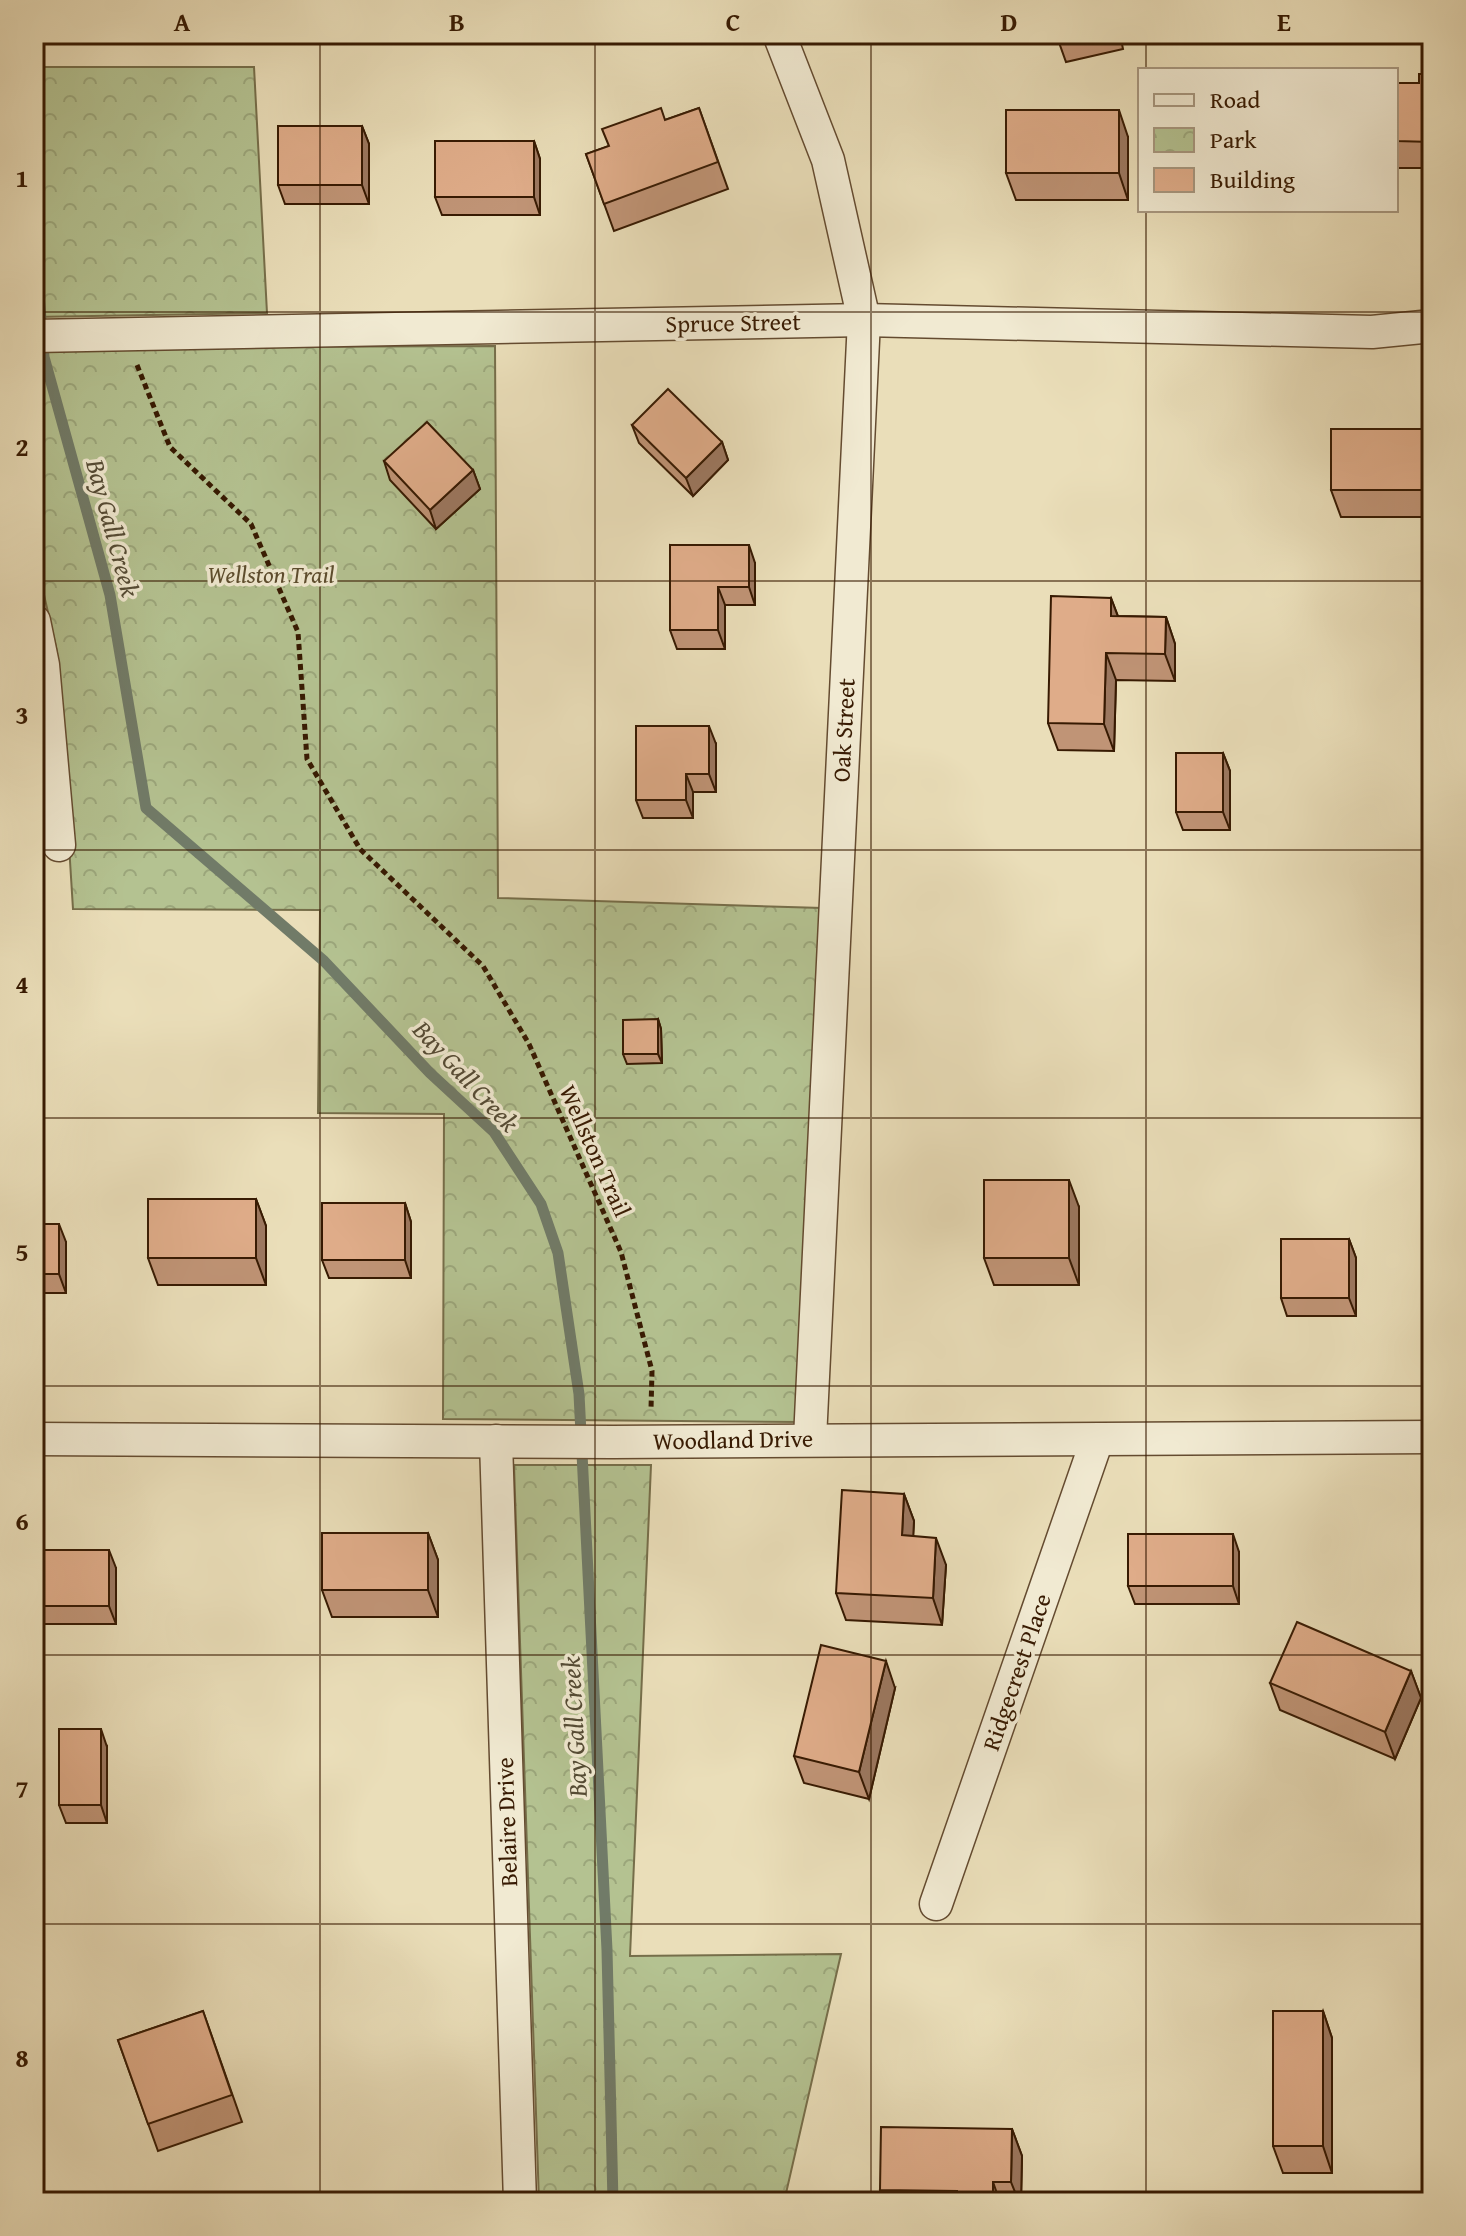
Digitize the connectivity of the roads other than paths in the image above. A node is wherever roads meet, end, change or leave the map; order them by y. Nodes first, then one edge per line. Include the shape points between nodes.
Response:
1 (779, 34) edge
2 (864, 320) junction
3 (1432, 326) edge
4 (34, 336) edge
5 (34, 621) edge
6 (59, 845) dead end
7 (1432, 1437) edge
8 (34, 1439) edge
9 (810, 1439) junction
10 (1097, 1440) junction
11 (496, 1441) junction
12 (936, 1904) dead end
13 (520, 2202) edge

1 - 2 street, Oak Street via 828,160
2 - 3 street, Spruce Street via 1372,332
2 - 4 street, Spruce Street
2 - 9 street, Oak Street
5 - 6 street via 43,665
7 - 10 street, Woodland Drive
8 - 11 street, Woodland Drive
9 - 10 street, Woodland Drive
9 - 11 street, Woodland Drive
10 - 12 street, Ridgecrest Place
11 - 13 street, Belaire Drive

